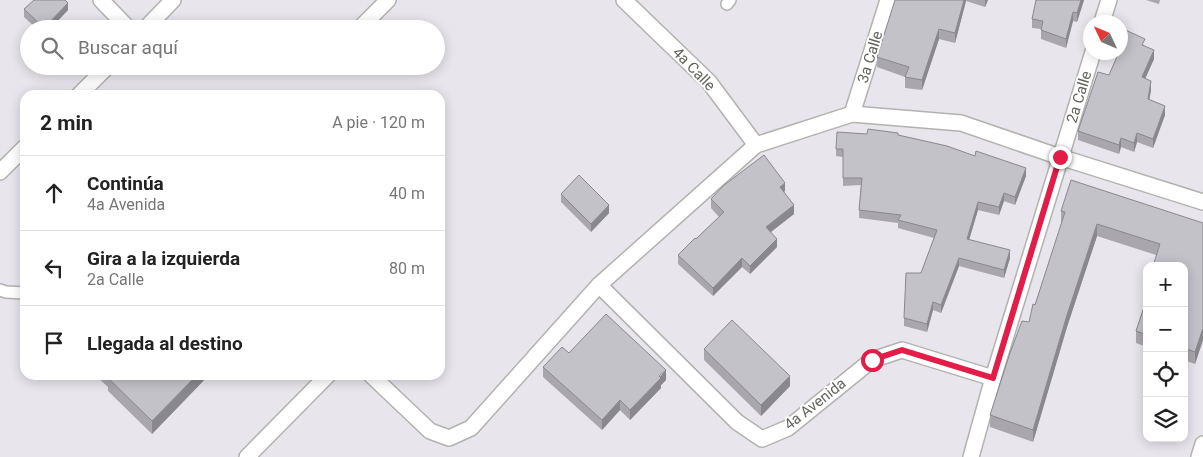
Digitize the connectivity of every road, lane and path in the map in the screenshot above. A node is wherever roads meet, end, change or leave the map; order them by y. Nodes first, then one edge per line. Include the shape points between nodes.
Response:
1 (101, 0) edge
2 (172, 0) edge
3 (388, 0) edge
4 (624, 0) edge
5 (888, 0) edge
6 (1109, 0) edge
7 (1104, 15) edge
8 (120, 20) edge
9 (153, 20) edge
10 (368, 20) edge
11 (1090, 60) edge
12 (100, 75) edge
13 (86, 90) edge
14 (852, 114) junction
15 (756, 145) junction
16 (20, 153) edge
17 (1060, 157) junction
18 (0, 172) edge
19 (1203, 202) edge
20 (599, 285) junction
21 (0, 290) edge
22 (20, 293) edge
23 (993, 378) junction
24 (323, 380) edge
25 (376, 380) edge
26 (1203, 444) edge
27 (246, 457) edge
28 (971, 457) edge
29 (1199, 457) edge

1 - 8 street
2 - 9 street
3 - 10 street
4 - 15 street, 4a Calle via 709,82
5 - 14 street, 3a Calle
6 - 7 street
11 - 17 street, 2a Calle
12 - 13 street
14 - 15 street
14 - 17 street via 961,123
15 - 20 street
16 - 18 street
17 - 19 street
17 - 23 street, 2a Calle
20 - 23 street, 4a Avenida via 737,422 762,439 788,428 872,360 902,350
20 - 25 street via 471,428 449,438 430,431
21 - 22 lane
23 - 28 street, 2a Calle
24 - 27 street
26 - 29 street

